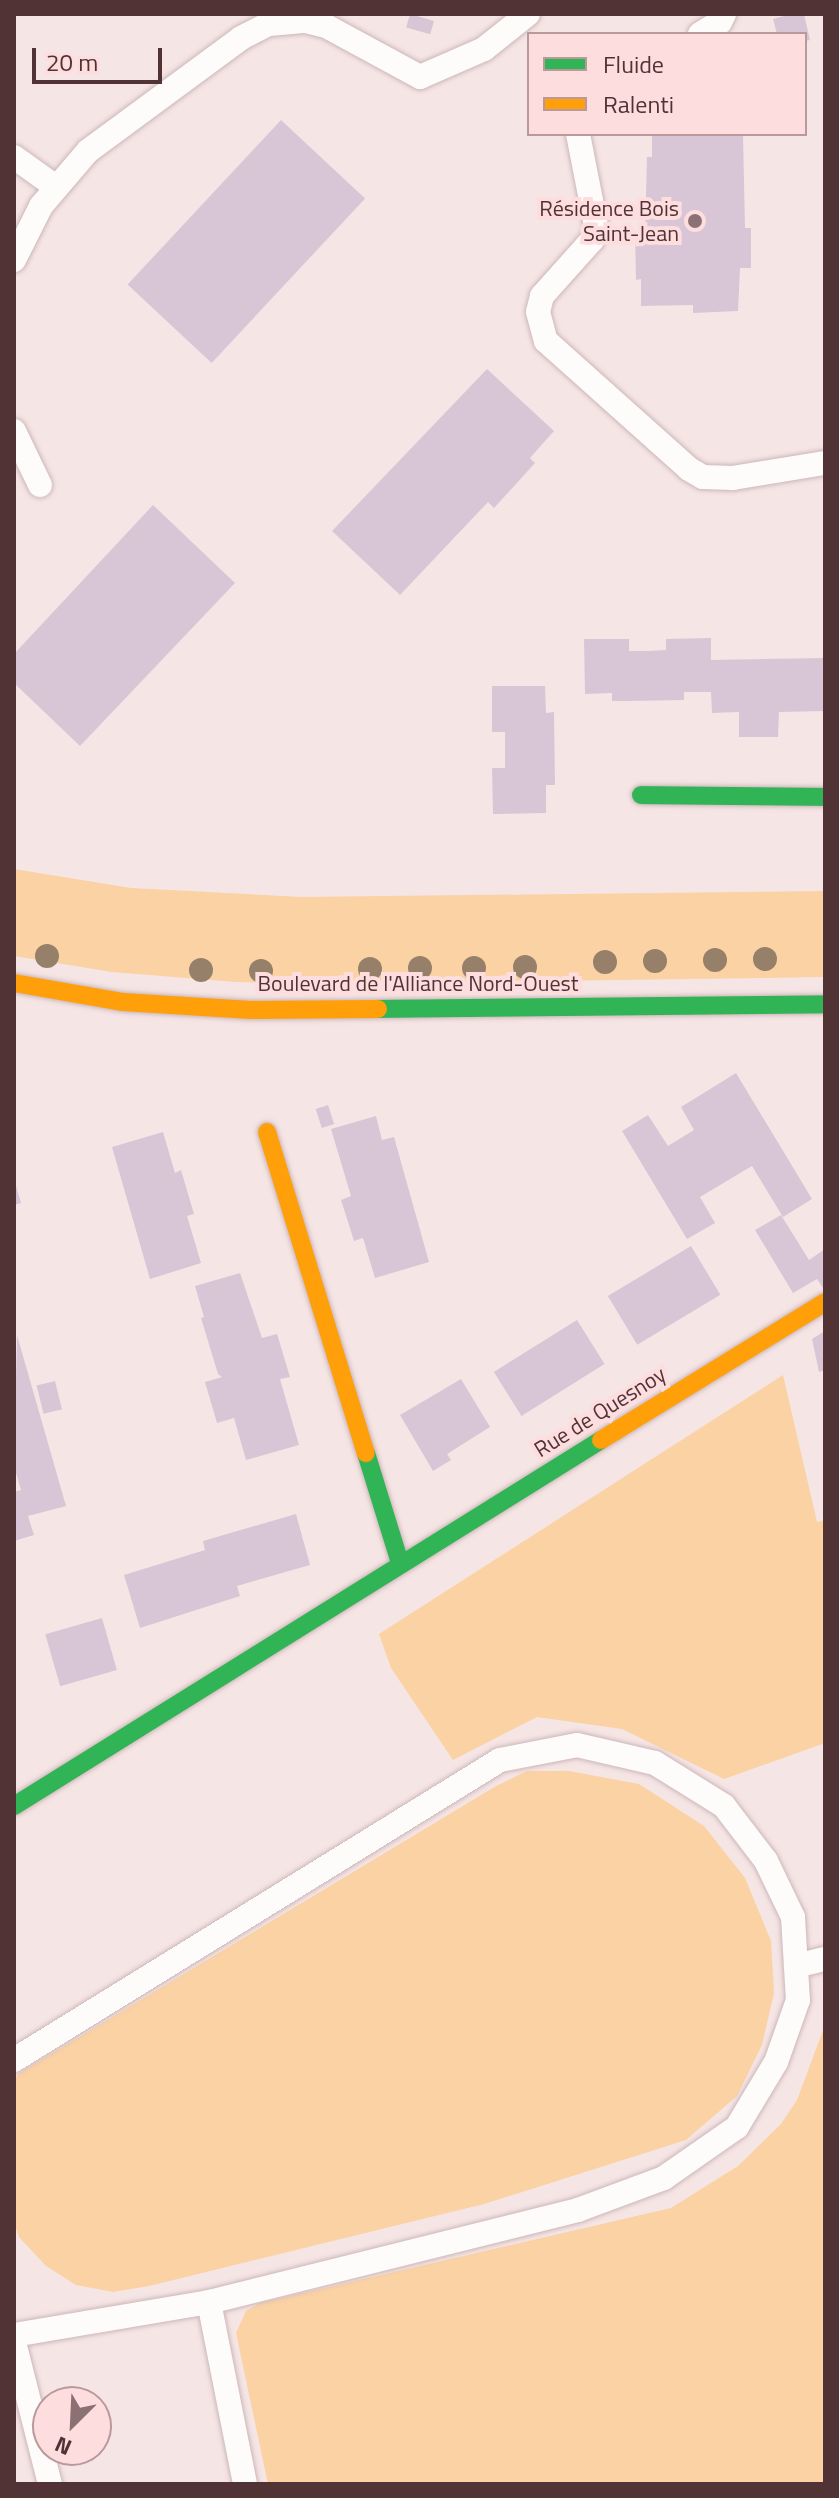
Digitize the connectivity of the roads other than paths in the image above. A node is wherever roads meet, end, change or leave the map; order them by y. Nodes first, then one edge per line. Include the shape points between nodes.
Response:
1 (528, 14) edge
2 (724, 14) edge
3 (703, 32) edge
4 (578, 136) edge
5 (14, 157) edge
6 (56, 187) junction
7 (14, 260) edge
8 (14, 431) edge
9 (825, 463) edge
10 (40, 485) dead end
11 (641, 795) dead end
12 (825, 797) edge
13 (14, 983) edge
14 (825, 1004) edge
15 (267, 1132) dead end
16 (825, 1302) edge
17 (400, 1563) junction
18 (14, 1806) edge
19 (825, 1959) edge
20 (796, 1966) junction
21 (14, 2060) edge
22 (209, 2302) junction
23 (14, 2335) edge
24 (14, 2342) edge
25 (50, 2484) edge
26 (245, 2484) edge

1 - 6 lane via 484,49 420,77 326,26 306,21 269,24 241,38 88,151
2 - 3 lane
4 - 9 lane via 596,226 592,240 542,296 538,312 546,341 703,477 733,478
5 - 6 lane
6 - 7 lane
8 - 10 lane
11 - 12 street
13 - 14 street, Boulevard de l'Alliance Nord-Ouest via 123,1002 251,1010
15 - 17 street
16 - 17 street, Rue de Quesnoy
17 - 18 street, Rue de Quesnoy
19 - 20 lane
20 - 21 lane via 793,1917 766,1861 724,1806 655,1763 577,1745 500,1760
20 - 22 lane via 798,2000 776,2062 737,2127 664,2178 578,2210
22 - 23 lane
22 - 26 lane
24 - 25 lane

